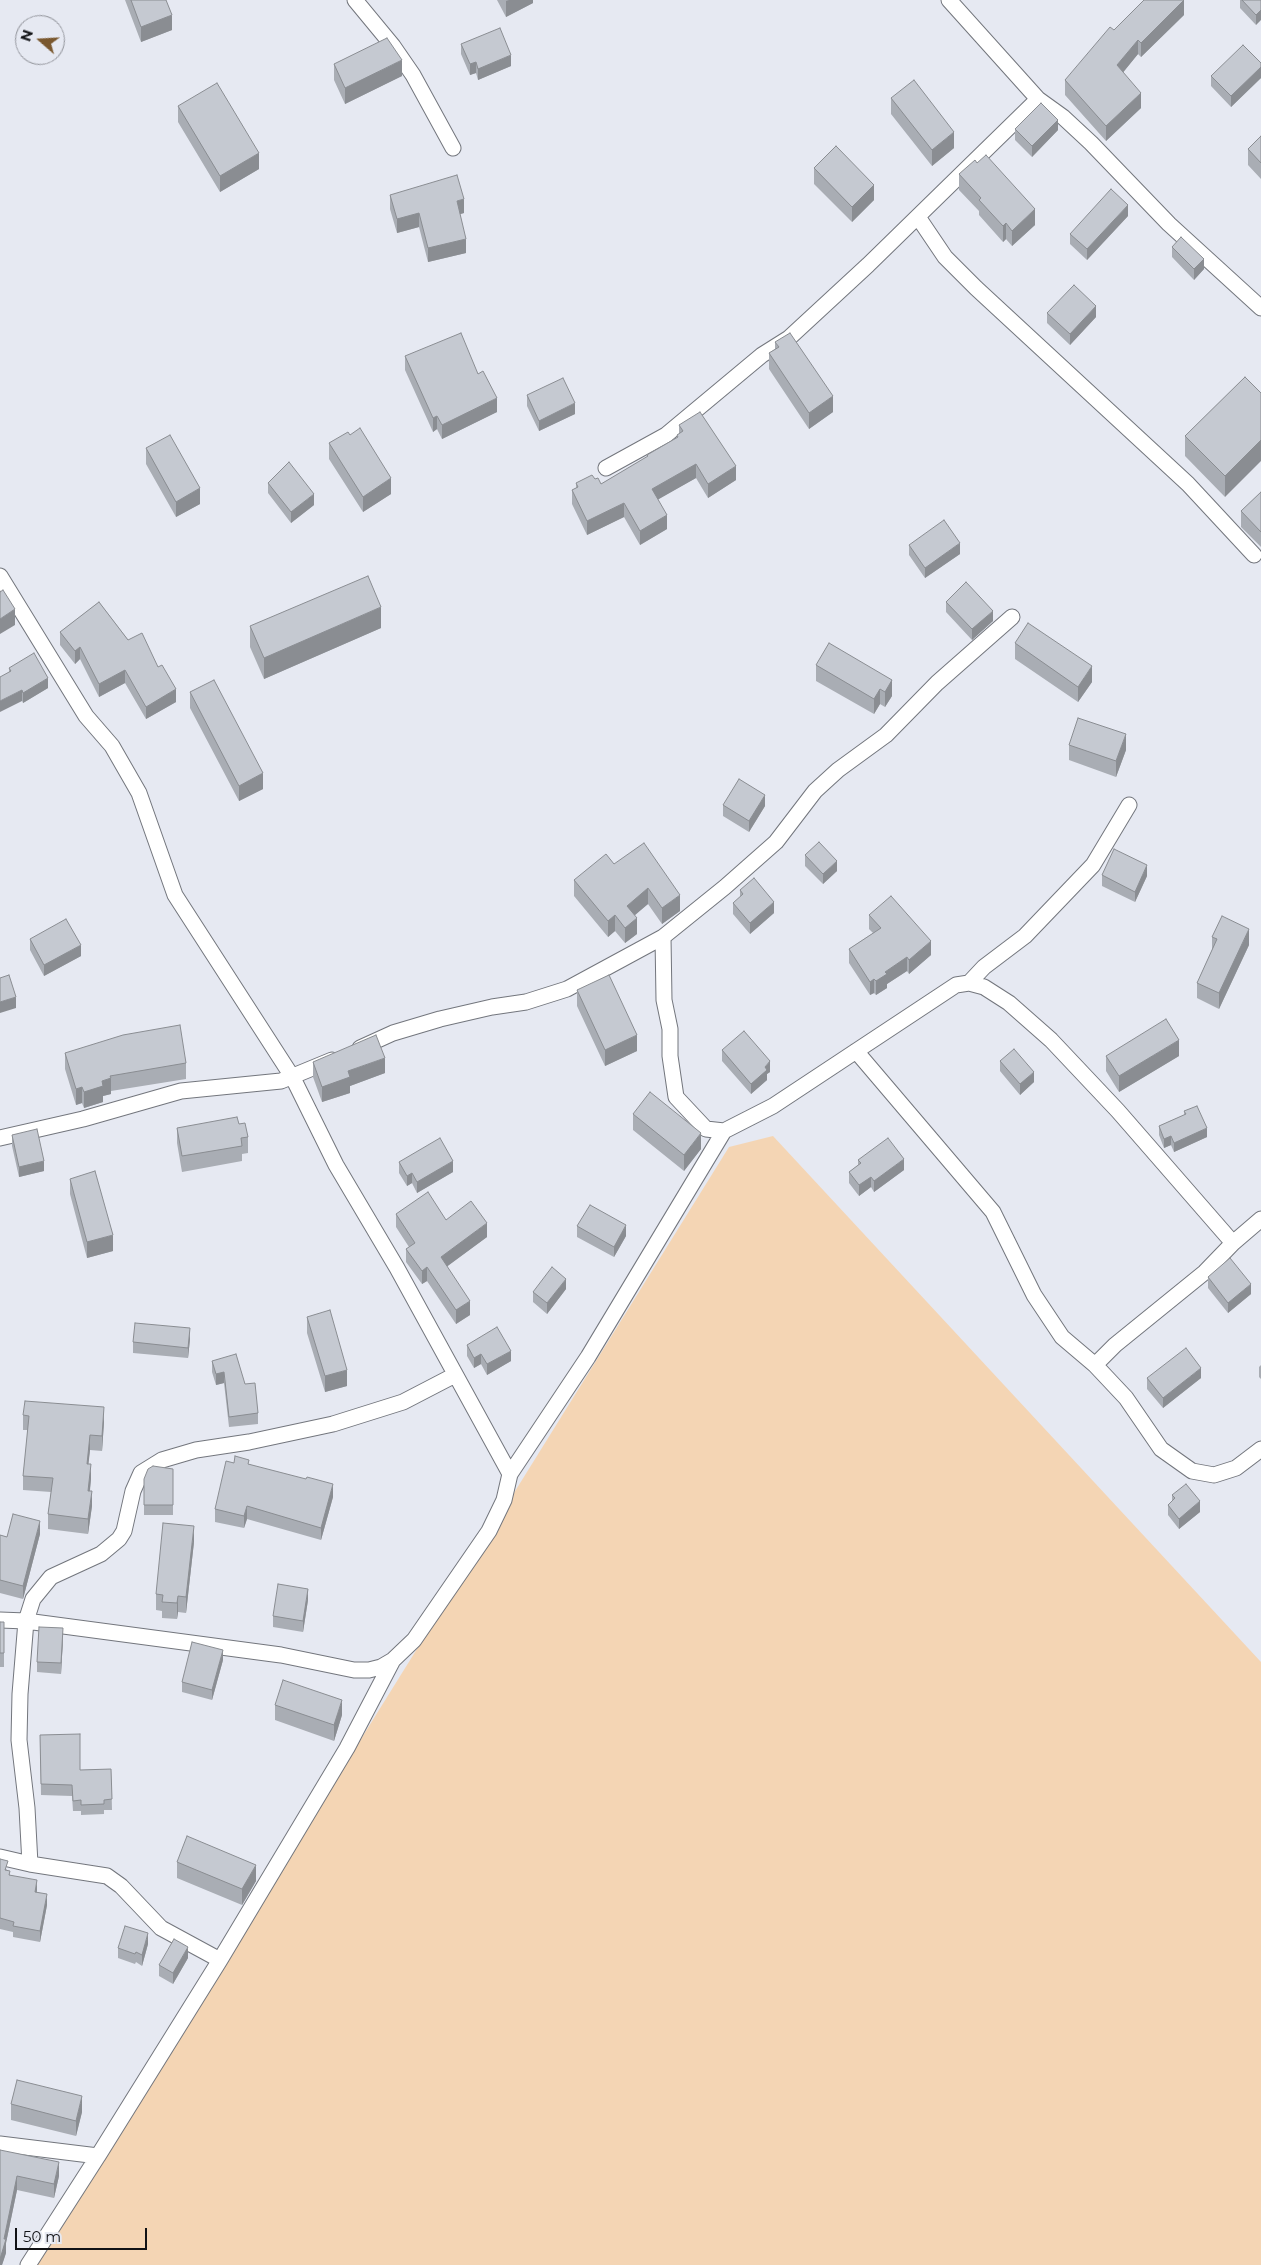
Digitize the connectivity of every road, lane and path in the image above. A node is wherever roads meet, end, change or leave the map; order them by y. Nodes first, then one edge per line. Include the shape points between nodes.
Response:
1 (355, 0) edge
2 (949, 0) edge
3 (1038, 99) junction
4 (453, 148) dead end
5 (918, 217) junction
6 (1261, 308) edge
7 (606, 468) dead end
8 (1254, 555) dead end
9 (0, 576) edge
10 (1012, 617) dead end
11 (1129, 805) dead end
12 (662, 937) junction
13 (969, 983) junction
14 (856, 1050) junction
15 (293, 1078) junction
16 (724, 1131) junction
17 (0, 1138) edge
18 (1261, 1219) edge
19 (1233, 1243) junction
20 (1095, 1365) junction
21 (455, 1375) junction
22 (1261, 1449) edge
23 (510, 1474) junction
24 (0, 1620) edge
25 (26, 1621) junction
26 (393, 1660) junction
27 (0, 1857) edge
28 (30, 1864) junction
29 (220, 1960) junction
30 (0, 2144) edge
31 (98, 2156) junction
32 (28, 2265) edge

1 - 4 street via 394,46
2 - 3 street
3 - 5 street
3 - 6 street via 1092,143 1169,224
5 - 7 street via 789,338 762,355 666,435
5 - 8 street via 945,257 1181,477
9 - 15 street via 86,716 112,746 139,793 175,895
10 - 12 street via 937,683 886,735 815,791 776,842
11 - 13 street via 1086,872 1025,936 984,967
12 - 15 street via 567,989 526,1002 492,1007 393,1033
12 - 16 street via 664,1000 676,1097 706,1129
13 - 14 street via 956,984
13 - 19 street via 984,987 1009,1003 1051,1040
14 - 16 street via 774,1106
14 - 20 street via 993,1212 1034,1295 1062,1337
15 - 17 street via 281,1082 181,1091
15 - 21 street via 336,1165 398,1268
16 - 23 street via 588,1357
18 - 19 street
19 - 20 street via 1205,1272
20 - 22 street via 1126,1398 1162,1449 1192,1471 1214,1475 1236,1468
21 - 23 street
21 - 25 street via 402,1402 333,1424 196,1450 162,1460 141,1473 119,1539 101,1554 51,1577 33,1599
23 - 26 street via 504,1500 489,1531 414,1640
24 - 25 street
25 - 26 street via 281,1655 354,1670 369,1670
25 - 28 street via 19,1740
26 - 29 street via 347,1748
27 - 28 street
28 - 29 street via 107,1876 121,1886 161,1928
29 - 31 street
30 - 31 street
31 - 32 street

